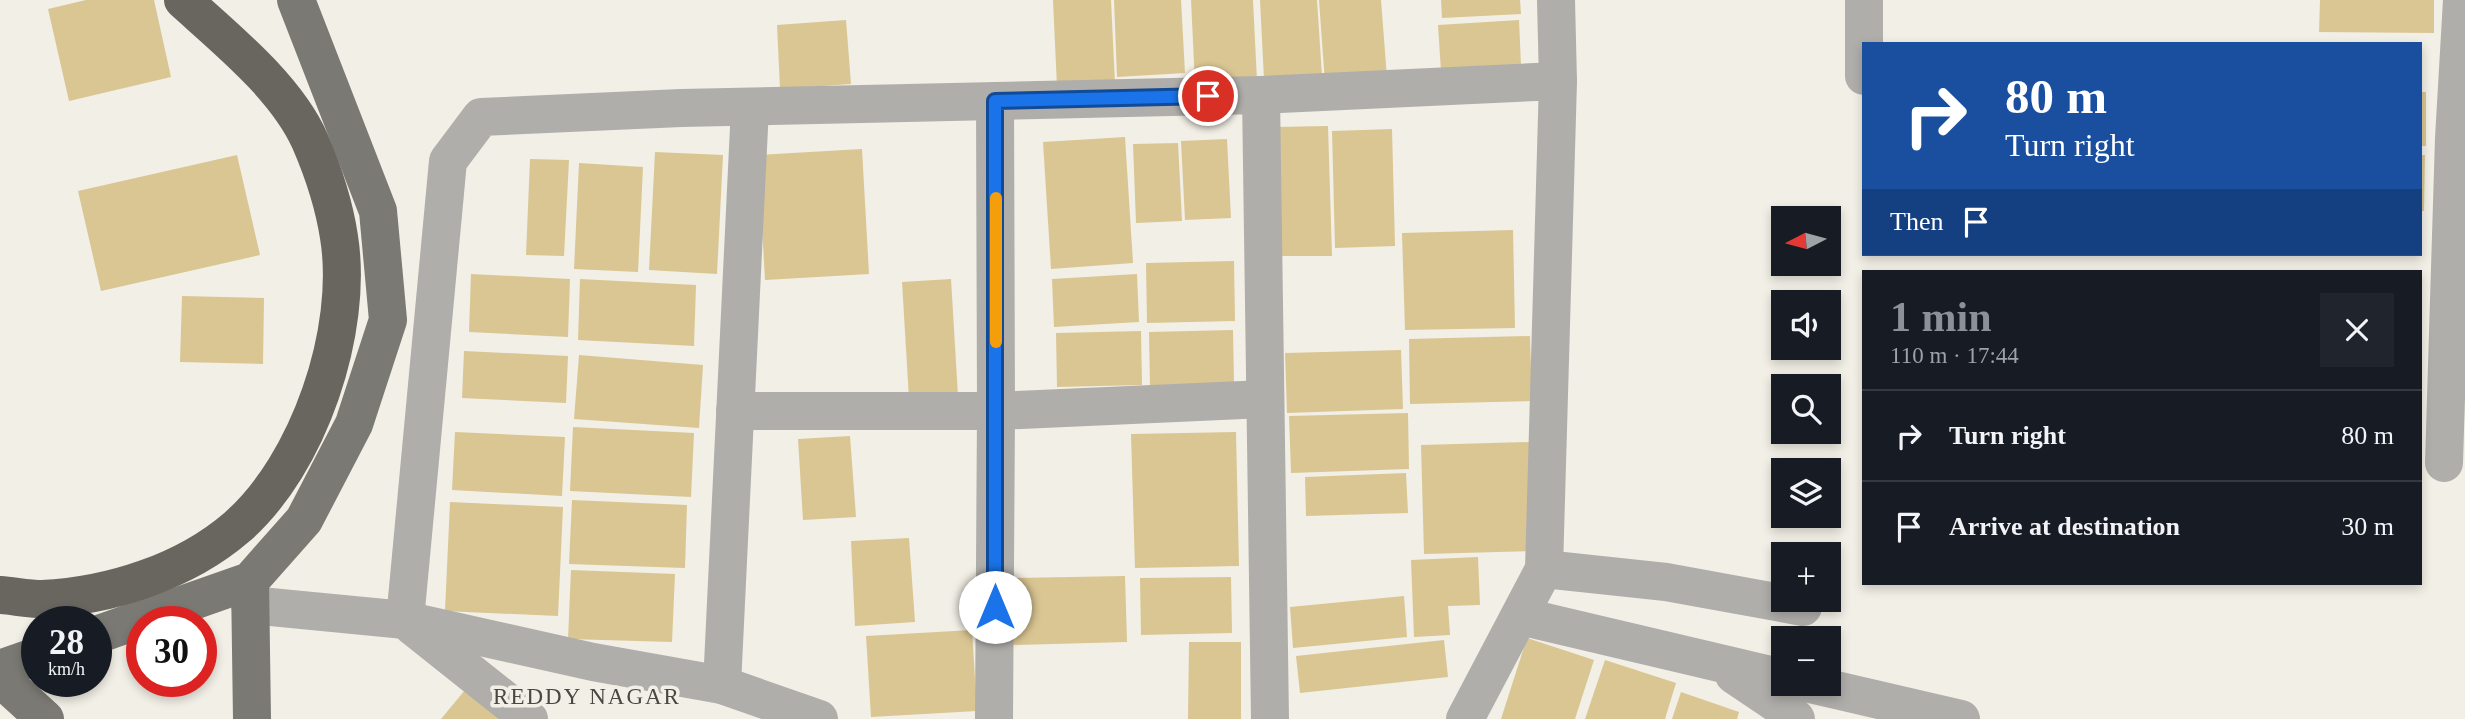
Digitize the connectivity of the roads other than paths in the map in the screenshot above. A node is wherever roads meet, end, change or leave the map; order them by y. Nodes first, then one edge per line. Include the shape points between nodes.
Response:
1 (183, 0) edge
2 (296, 0) edge
3 (1556, 0) edge
4 (1864, 0) edge
5 (2462, 0) edge
6 (1864, 42) edge
7 (1558, 81) junction
8 (1261, 95) junction
9 (995, 101) junction
10 (750, 107) junction
11 (1265, 399) junction
12 (735, 411) junction
13 (996, 411) junction
14 (2444, 463) dead end
15 (1545, 569) junction
16 (250, 593) junction
17 (0, 595) edge
18 (1771, 601) edge
19 (1520, 616) junction
20 (405, 620) junction
21 (112, 631) edge
22 (21, 662) edge
23 (1719, 663) junction
24 (0, 669) edge
25 (1771, 675) edge
26 (0, 678) edge
27 (722, 685) junction
28 (1841, 691) edge
29 (45, 719) edge
30 (252, 719) edge
31 (529, 719) edge
32 (819, 719) edge
33 (994, 719) edge
34 (1270, 719) edge
35 (1465, 719) edge
36 (1796, 719) edge
37 (1961, 719) edge

1 - 17 highway via 278,92 308,138 327,185 340,238 341,290 335,343 321,394 274,485 238,526 197,555 147,579 92,592 41,599
2 - 16 main road via 379,211 388,320 354,424 304,520
3 - 7 street
4 - 6 street
5 - 14 street
7 - 8 street
7 - 15 street
8 - 9 street
8 - 11 street
9 - 10 street
9 - 13 street
10 - 12 street
10 - 20 street via 481,117 448,161
11 - 13 street
11 - 34 street
12 - 13 street
12 - 27 street
13 - 33 street
15 - 18 street via 1666,582
15 - 19 street
16 - 20 street
16 - 21 main road
16 - 30 main road
19 - 23 street
19 - 35 street
20 - 27 street
20 - 31 street
22 - 24 main road
23 - 25 street
23 - 36 street
26 - 29 main road
27 - 32 street
28 - 37 street

